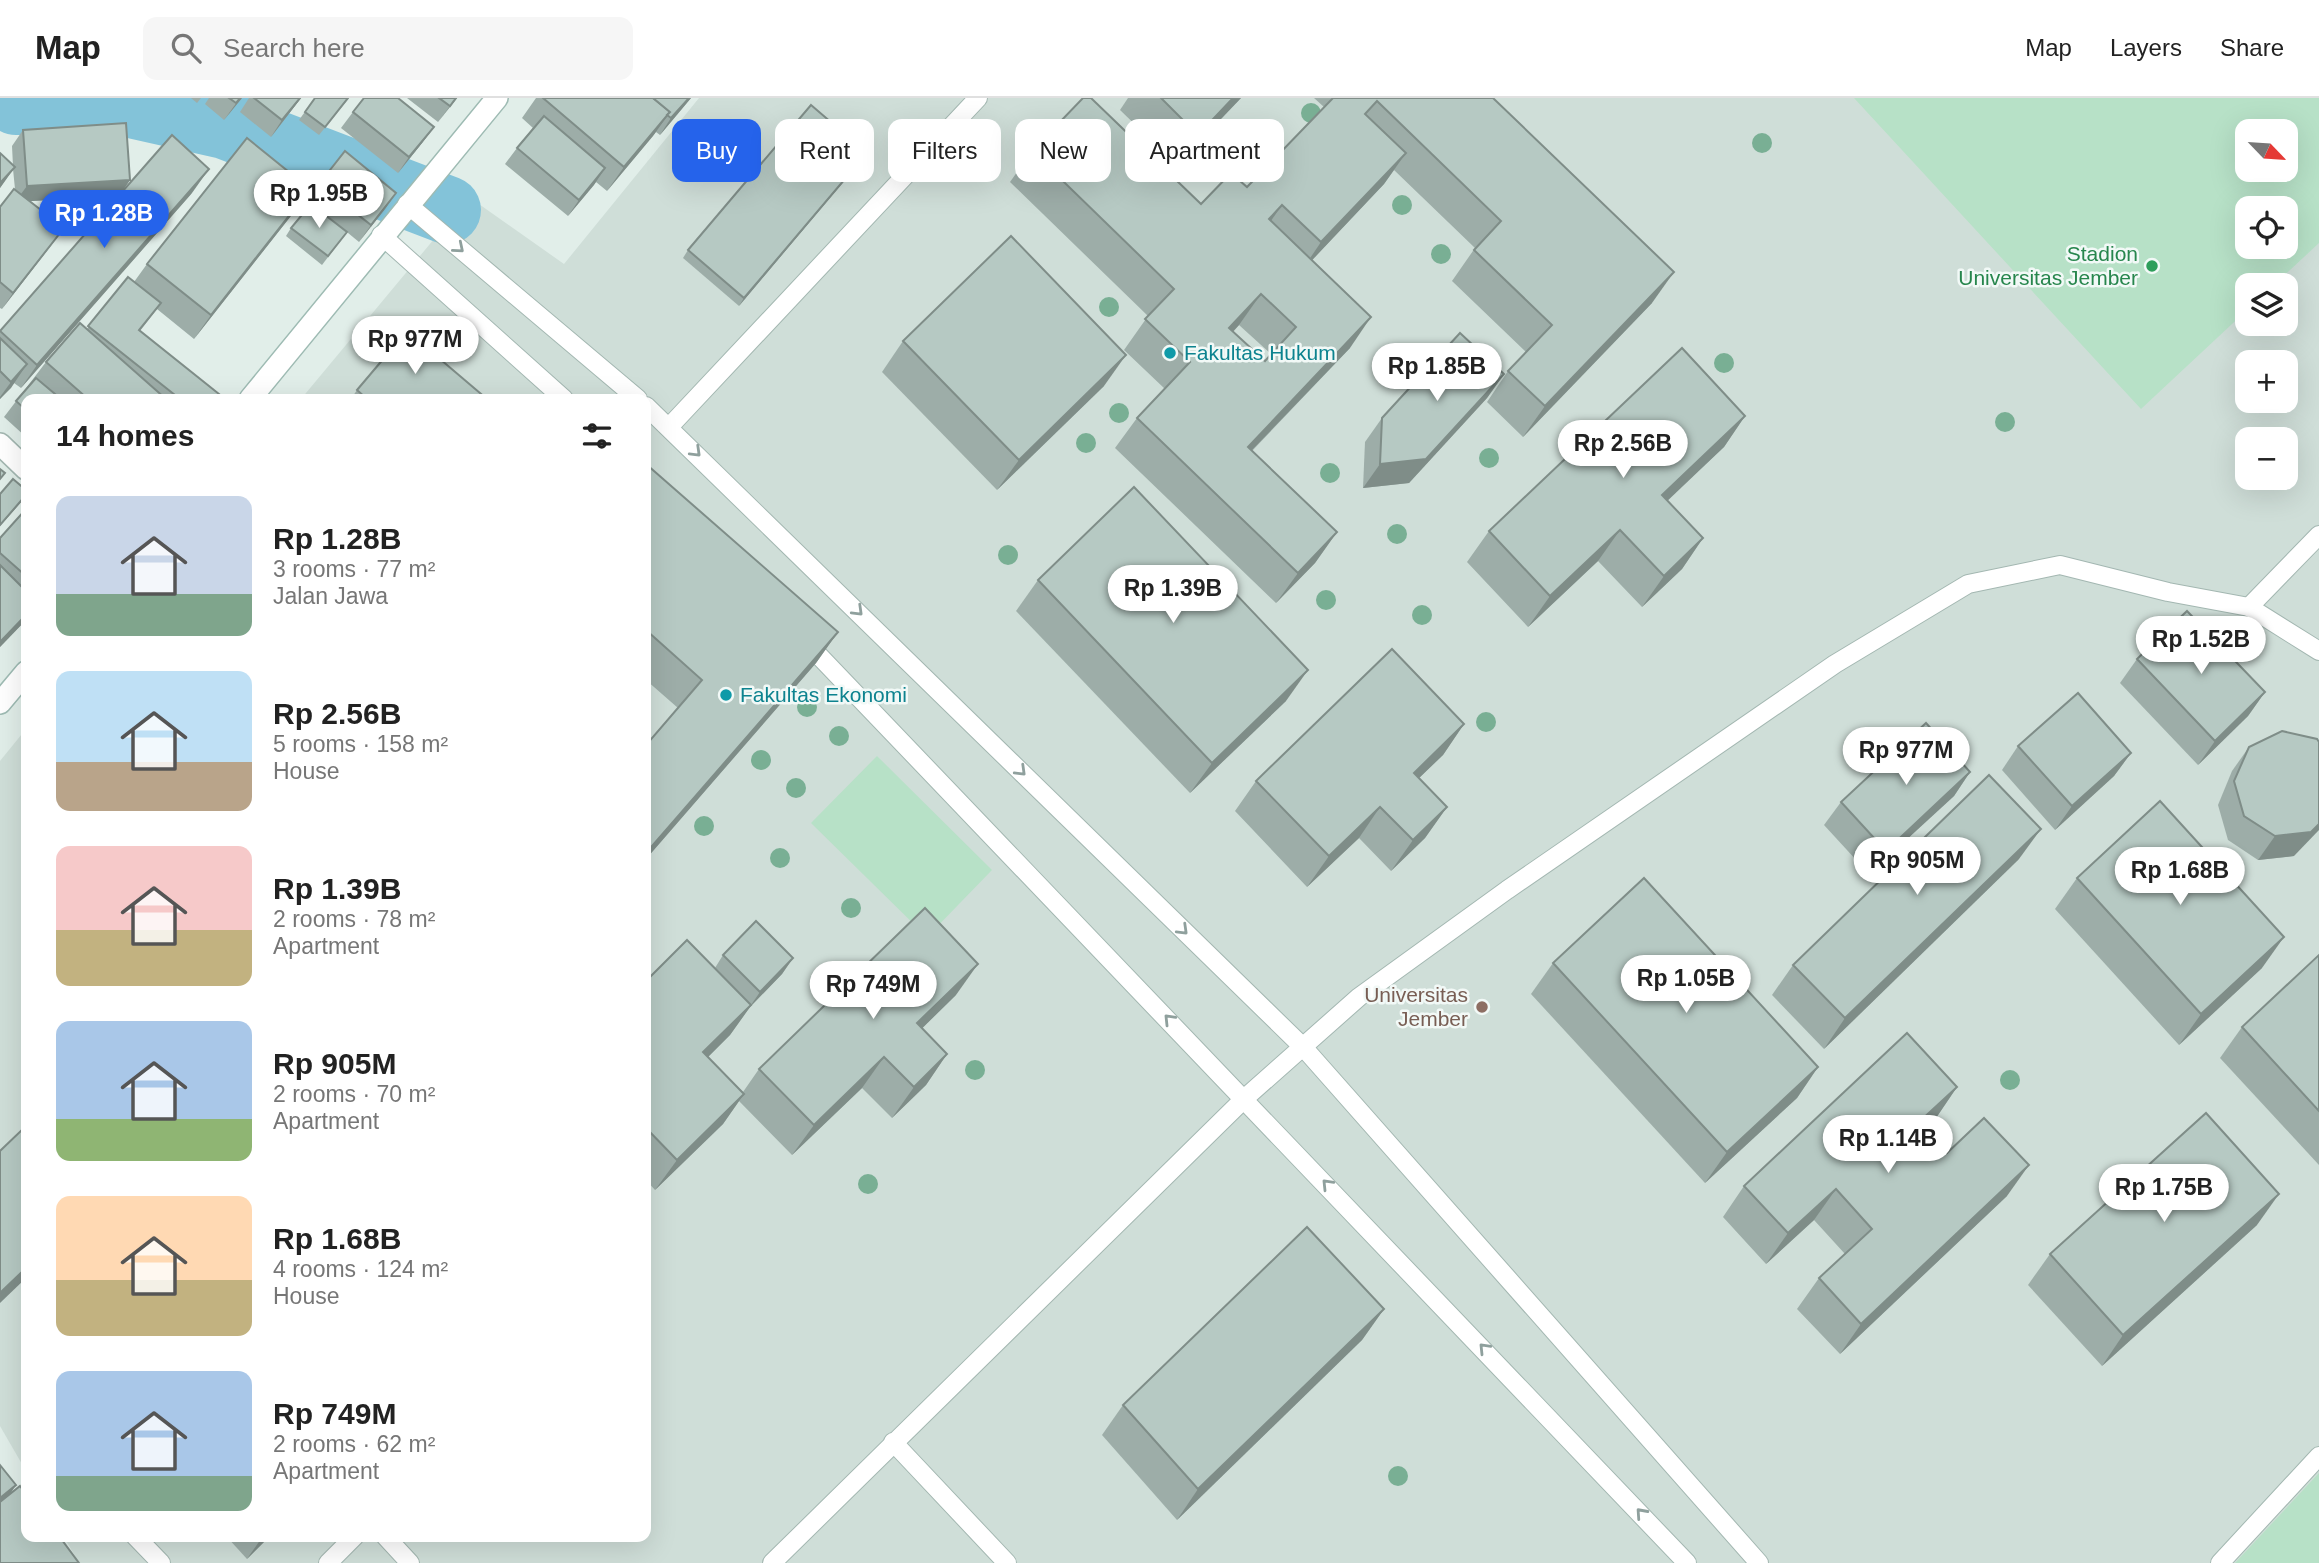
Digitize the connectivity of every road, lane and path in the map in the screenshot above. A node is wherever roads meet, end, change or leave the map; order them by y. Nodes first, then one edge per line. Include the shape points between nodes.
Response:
1 (497, 98) edge
2 (978, 98) edge
3 (411, 199) junction
4 (381, 235) junction
5 (254, 394) edge
6 (558, 394) edge
7 (632, 394) edge
8 (651, 410) edge
9 (670, 426) junction
10 (0, 444) edge
11 (21, 464) edge
12 (2319, 535) edge
13 (2249, 607) junction
14 (791, 626) edge
15 (2319, 651) edge
16 (21, 678) edge
17 (0, 703) edge
18 (1304, 1048) junction
19 (1245, 1098) junction
20 (893, 1442) junction
21 (2319, 1456) edge
22 (141, 1542) edge
23 (349, 1542) edge
24 (390, 1542) edge
25 (162, 1563) edge
26 (328, 1563) edge
27 (410, 1563) edge
28 (772, 1563) edge
29 (1007, 1563) edge
30 (1687, 1563) edge
31 (1759, 1563) edge
32 (2220, 1563) edge

1 - 3 main road
2 - 9 lane
3 - 4 main road
3 -> 7 lane
4 - 5 main road
4 - 6 lane
8 - 9 lane
9 -> 18 lane
10 - 11 main road
12 - 13 lane
13 - 15 lane
13 - 18 lane via 2060,565 1968,584 1835,664 1507,890 1359,998
19 -> 14 lane
16 - 17 main road
18 - 19 lane
18 - 31 lane
19 - 20 lane
30 -> 19 lane
20 - 28 lane
20 - 29 lane
21 - 32 lane
22 - 25 lane
23 - 26 lane
24 - 27 lane

